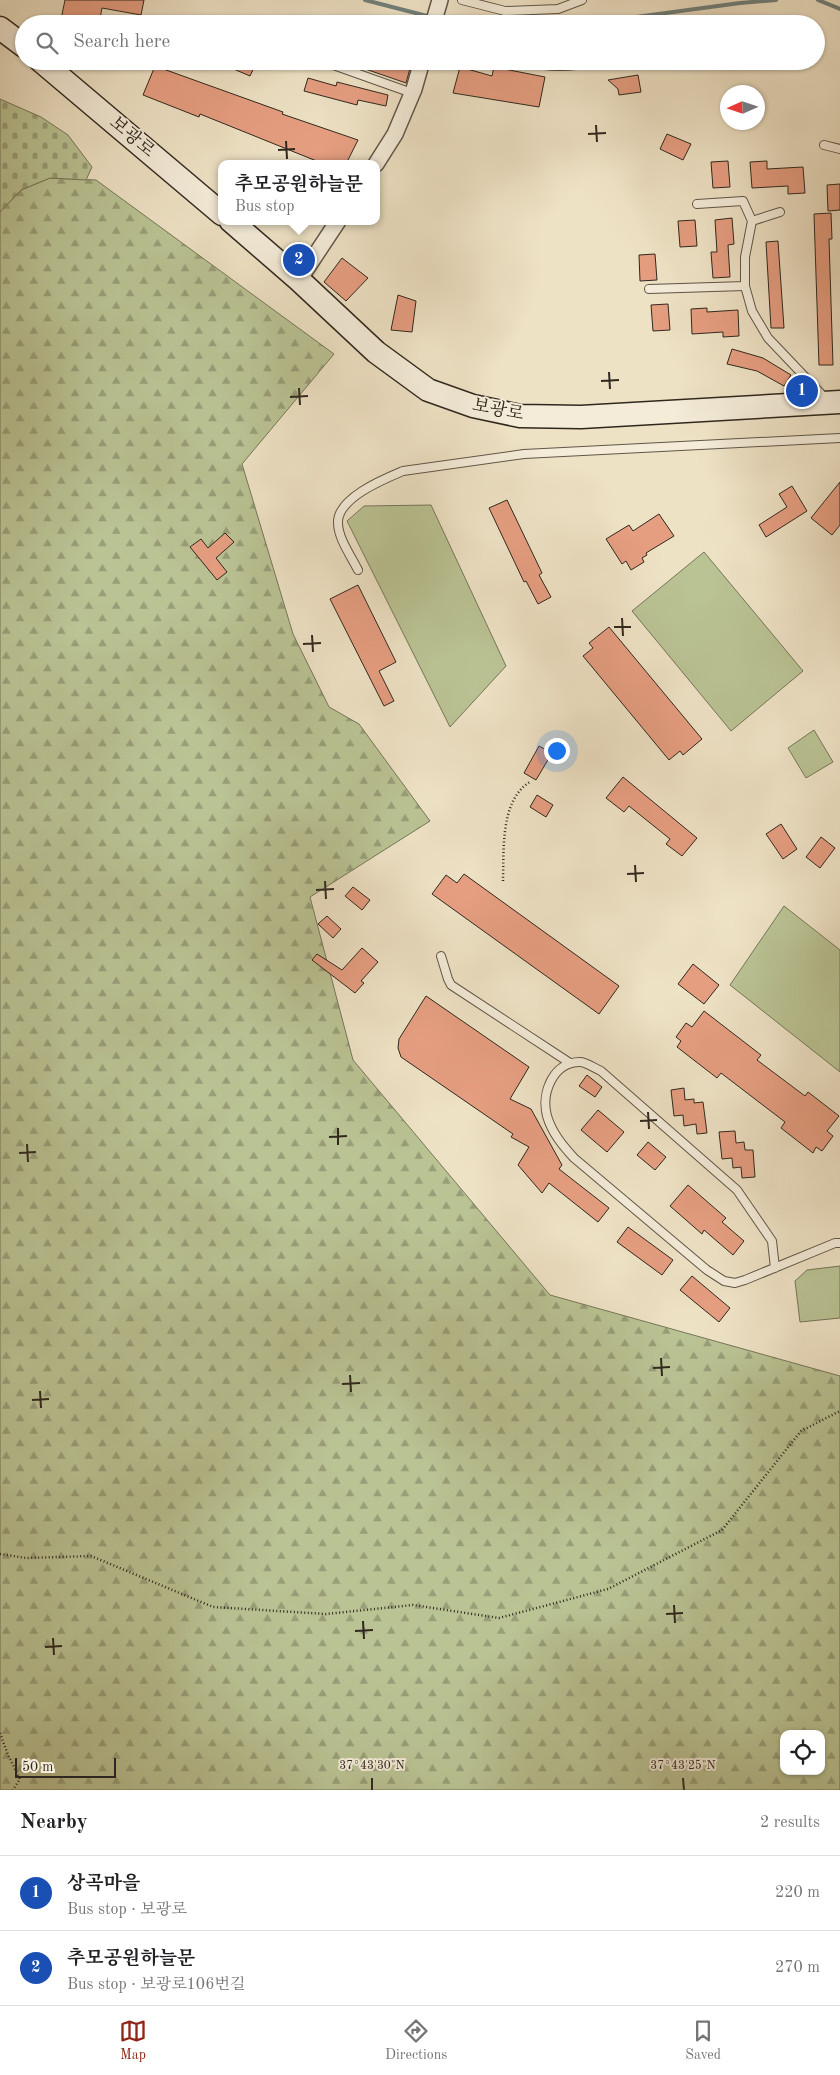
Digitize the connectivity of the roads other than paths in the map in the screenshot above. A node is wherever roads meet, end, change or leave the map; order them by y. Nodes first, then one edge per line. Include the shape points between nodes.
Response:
1 (440, 0) edge
2 (462, 0) edge
3 (582, 0) edge
4 (436, 15) edge
5 (53, 70) edge
6 (347, 70) edge
7 (419, 70) edge
8 (412, 93) junction
9 (824, 144) dead end
10 (840, 149) edge
11 (379, 160) edge
12 (697, 204) dead end
13 (218, 211) edge
14 (780, 212) dead end
15 (752, 221) junction
16 (235, 225) edge
17 (335, 225) edge
18 (299, 280) junction
19 (745, 286) junction
20 (649, 289) dead end
21 (835, 402) edge
22 (840, 438) edge
23 (358, 570) dead end
24 (441, 956) dead end
25 (570, 1063) junction
26 (840, 1236) edge
27 (837, 1243) edge
28 (775, 1268) junction

1 - 4 street
2 - 3 lane via 505,12 558,9
5 - 13 main road, 보광로
6 - 8 lane
7 - 8 street
8 - 11 street via 395,134
9 - 10 lane
12 - 15 lane via 743,201
14 - 15 lane
15 - 19 lane, 보광로 via 745,257
16 - 18 main road, 보광로
17 - 18 street
18 - 21 main road, 보광로 via 376,352 428,390 473,406 520,416 580,417
19 - 20 lane
19 - 21 lane, 보광로 via 752,311 768,338
22 - 23 lane via 524,454 403,471 350,499 338,517 340,532
24 - 25 lane via 451,985
25 - 28 lane via 582,1062 600,1071 737,1190 772,1241
25 - 28 lane via 560,1067 552,1078 546,1104 551,1126 574,1158 724,1281 740,1282
26 - 27 lane
27 - 28 lane

